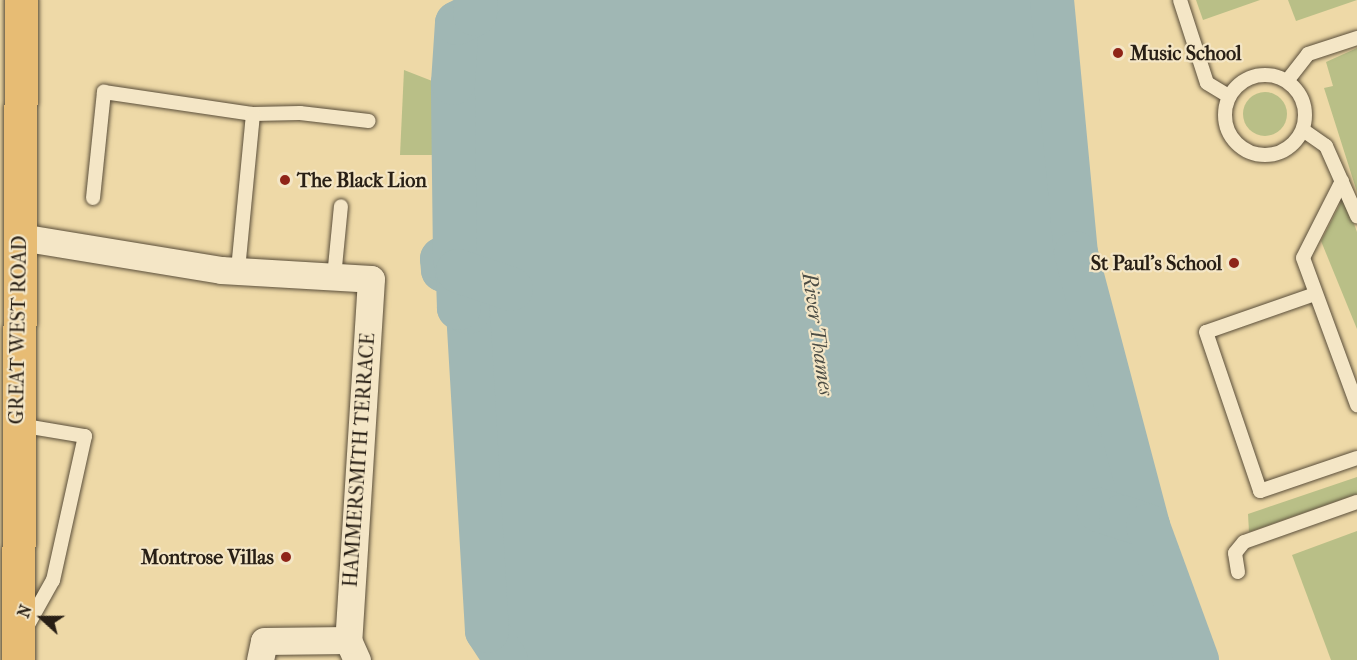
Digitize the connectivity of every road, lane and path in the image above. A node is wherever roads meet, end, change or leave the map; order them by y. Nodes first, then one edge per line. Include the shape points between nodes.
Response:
1 (21, 0) edge
2 (1180, 0) edge
3 (1357, 38) edge
4 (1287, 81) junction
5 (1229, 96) junction
6 (253, 114) junction
7 (369, 121) dead end
8 (1303, 130) junction
9 (1342, 181) junction
10 (93, 198) dead end
11 (341, 206) dead end
12 (1357, 216) edge
13 (20, 237) junction
14 (238, 271) junction
15 (334, 277) junction
16 (1315, 294) junction
17 (1357, 405) edge
18 (17, 425) junction
19 (1357, 458) edge
20 (1357, 502) edge
21 (1238, 572) dead end
22 (353, 650) edge
23 (18, 652) edge
24 (258, 654) edge

1 - 13 highway, GREAT WEST ROAD
2 - 5 lane via 1207,83
3 - 4 lane via 1308,54
4 - 5 lane via 1262,75 1238,85
4 - 8 lane via 1304,103
5 - 8 lane via 1224,121 1233,139 1248,153 1274,155 1296,141
6 - 7 lane via 300,113
6 - 10 lane via 104,92
6 - 14 lane
8 - 9 lane via 1326,146
9 - 12 lane
9 - 16 lane via 1303,258
11 - 15 lane
13 - 14 street
13 - 18 highway, GREAT WEST ROAD
14 - 15 street
15 - 22 street, HAMMERSMITH TERRACE via 371,279
16 - 17 lane
16 - 19 lane via 1206,332 1260,491
18 - 23 highway, GREAT WEST ROAD
18 - 23 lane via 85,436 53,580
20 - 21 lane via 1244,542 1235,553
22 - 24 street via 264,641

